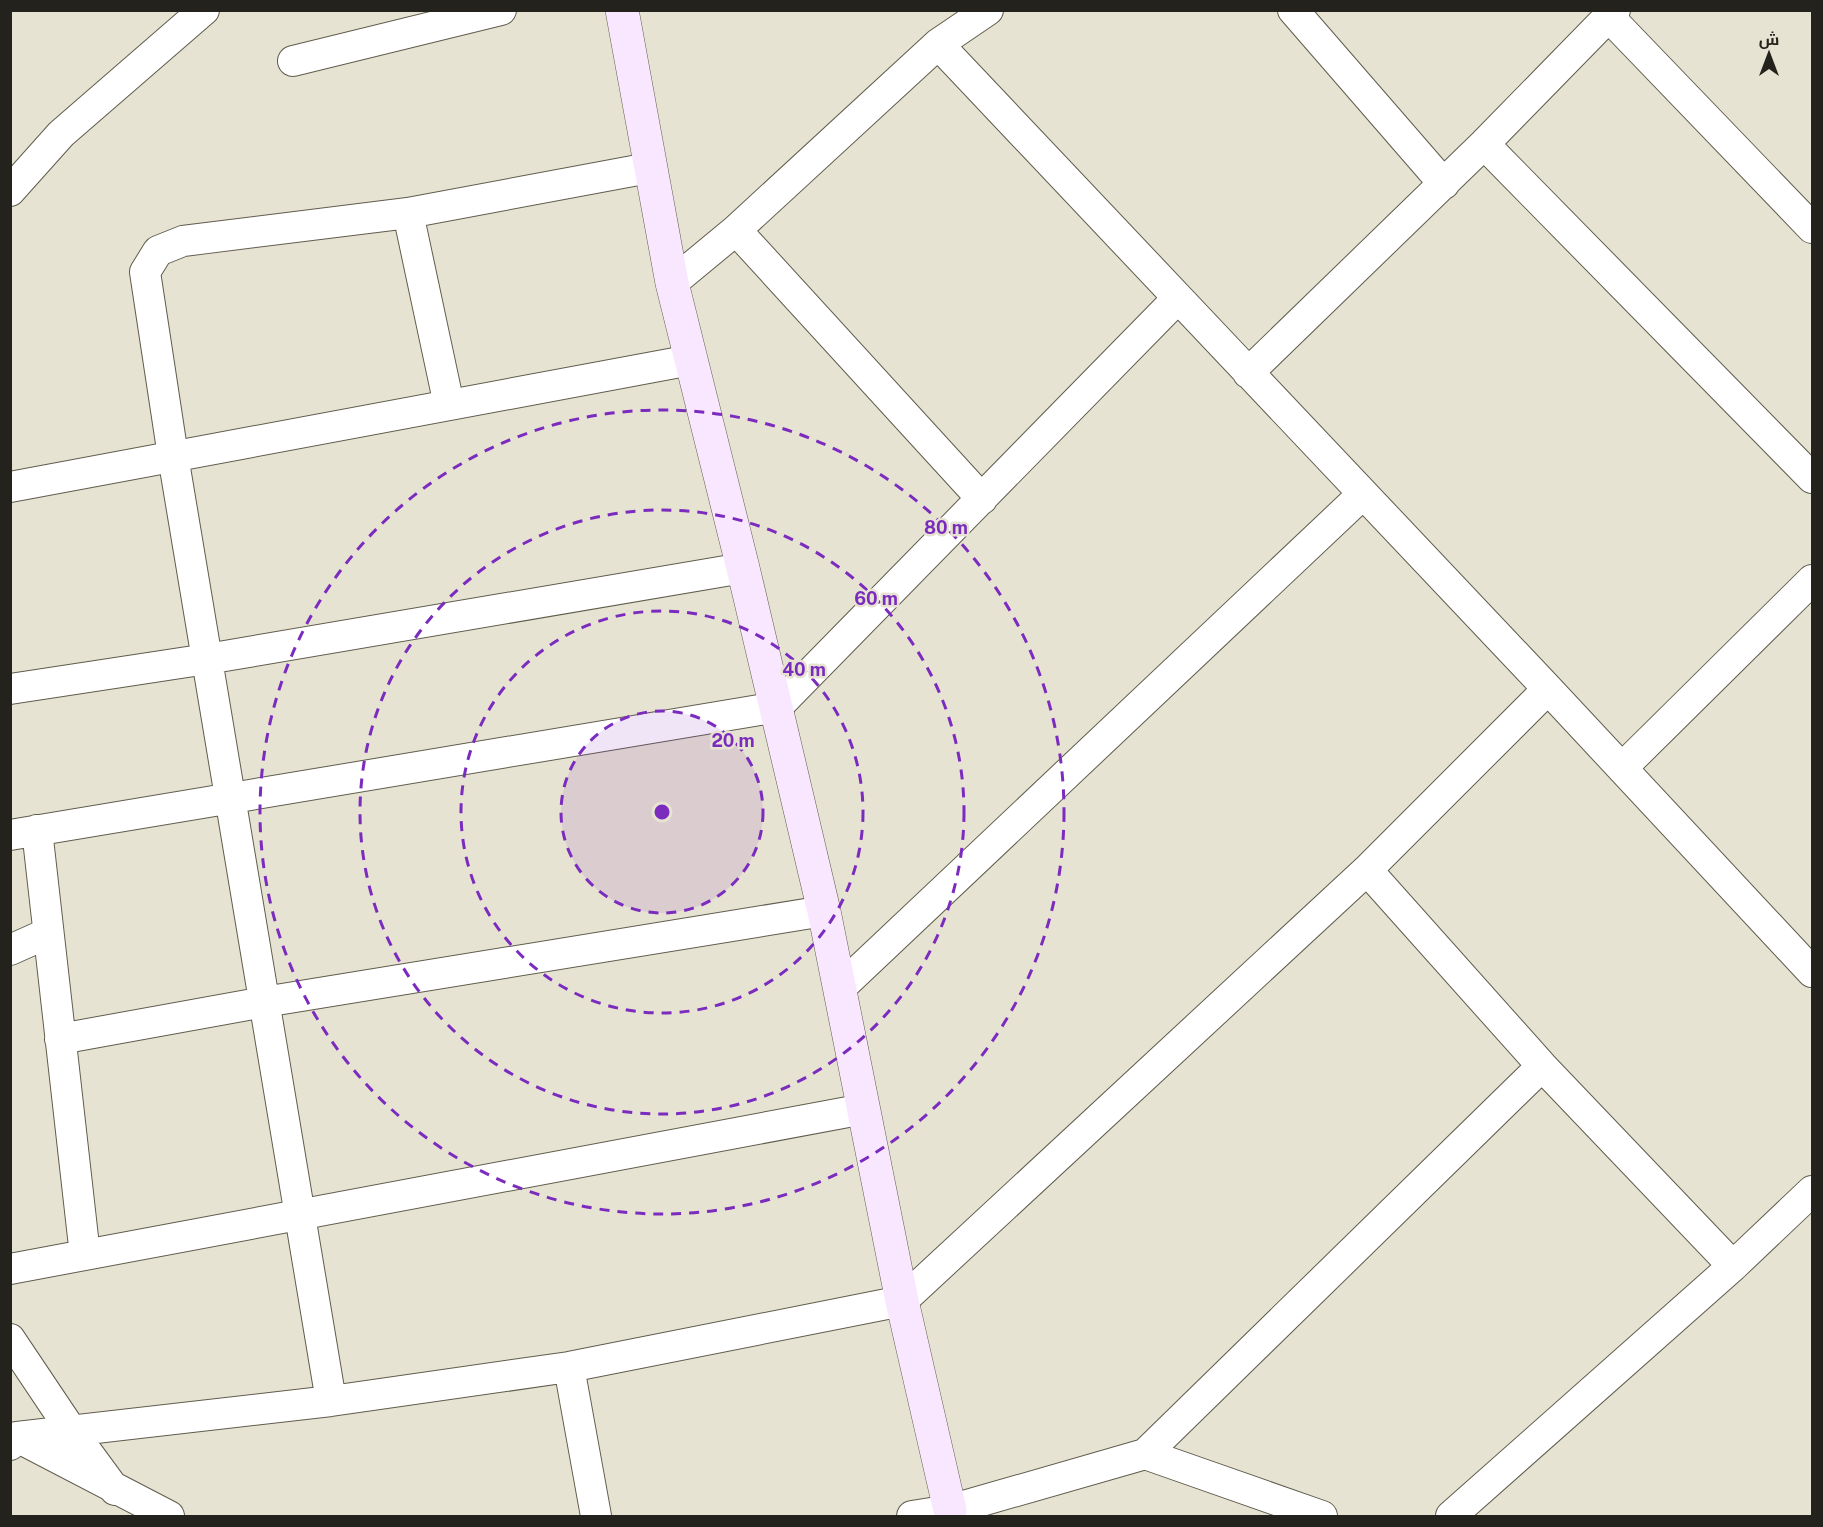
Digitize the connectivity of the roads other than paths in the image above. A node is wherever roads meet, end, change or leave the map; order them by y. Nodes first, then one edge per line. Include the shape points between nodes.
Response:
1 (204, 10) edge
2 (501, 10) edge
3 (622, 10) edge
4 (988, 10) edge
5 (1293, 10) edge
6 (1612, 14) edge
7 (938, 44) junction
8 (293, 61) dead end
9 (1484, 144) junction
10 (650, 168) junction
11 (1444, 184) junction
12 (10, 191) edge
13 (408, 213) junction
14 (1810, 220) edge
15 (736, 230) junction
16 (672, 283) junction
17 (1177, 299) junction
18 (691, 360) junction
19 (1248, 374) junction
20 (449, 405) junction
21 (173, 456) junction
22 (1812, 478) edge
23 (10, 487) edge
24 (1363, 494) junction
25 (982, 499) junction
26 (743, 568) junction
27 (1812, 580) edge
28 (207, 659) junction
29 (10, 689) edge
30 (1548, 689) junction
31 (777, 707) junction
32 (1622, 768) junction
33 (230, 797) junction
34 (24, 832) edge
35 (1367, 870) junction
36 (824, 911) junction
37 (48, 933) junction
38 (10, 950) edge
39 (1812, 972) edge
40 (839, 989) junction
41 (264, 1002) junction
42 (60, 1040) junction
43 (1542, 1066) junction
44 (864, 1109) junction
45 (1812, 1191) edge
46 (300, 1215) junction
47 (84, 1255) junction
48 (1733, 1266) junction
49 (10, 1269) edge
50 (902, 1301) junction
51 (10, 1339) edge
52 (569, 1367) junction
53 (331, 1401) junction
54 (71, 1430) junction
55 (14, 1441) edge
56 (1145, 1455) junction
57 (115, 1490) junction
58 (950, 1510) junction
59 (169, 1516) edge
60 (596, 1516) edge
61 (912, 1516) edge
62 (1322, 1516) edge
63 (1451, 1516) edge

1 - 12 street via 61,134
2 - 8 street
3 - 10 street
4 - 7 street
5 - 11 street
6 - 9 street
6 - 14 street
7 - 15 street
7 - 17 street
9 - 11 street
9 - 22 street
10 - 13 street
10 - 16 street
11 - 19 street
13 - 20 street
13 - 21 street via 183,241 158,251 145,272
15 - 16 street
15 - 25 street
16 - 18 street
17 - 19 street
17 - 25 street
18 - 20 street
18 - 26 street
19 - 24 street
20 - 21 street
21 - 23 street
21 - 28 street
24 - 30 street
24 - 40 street
25 - 31 street
26 - 28 street
26 - 31 street
27 - 32 street
28 - 29 street
28 - 33 street
30 - 32 street
30 - 35 street
31 - 33 street
31 - 36 street
32 - 39 street
33 - 34 street
33 - 41 street
34 - 37 street
35 - 43 street
35 - 50 street
36 - 40 street
36 - 41 street
37 - 38 street
37 - 42 street
40 - 44 street
41 - 42 street
41 - 46 street
42 - 47 street
43 - 48 street
43 - 56 street
44 - 46 street
44 - 50 street
45 - 48 street
46 - 47 street
46 - 53 street
47 - 49 street
48 - 63 street
50 - 52 street
50 - 58 street
51 - 54 street
52 - 53 street
52 - 60 street
53 - 54 street
54 - 55 street
54 - 57 street
55 - 57 street
56 - 58 street
56 - 62 street
57 - 59 street
58 - 61 street

